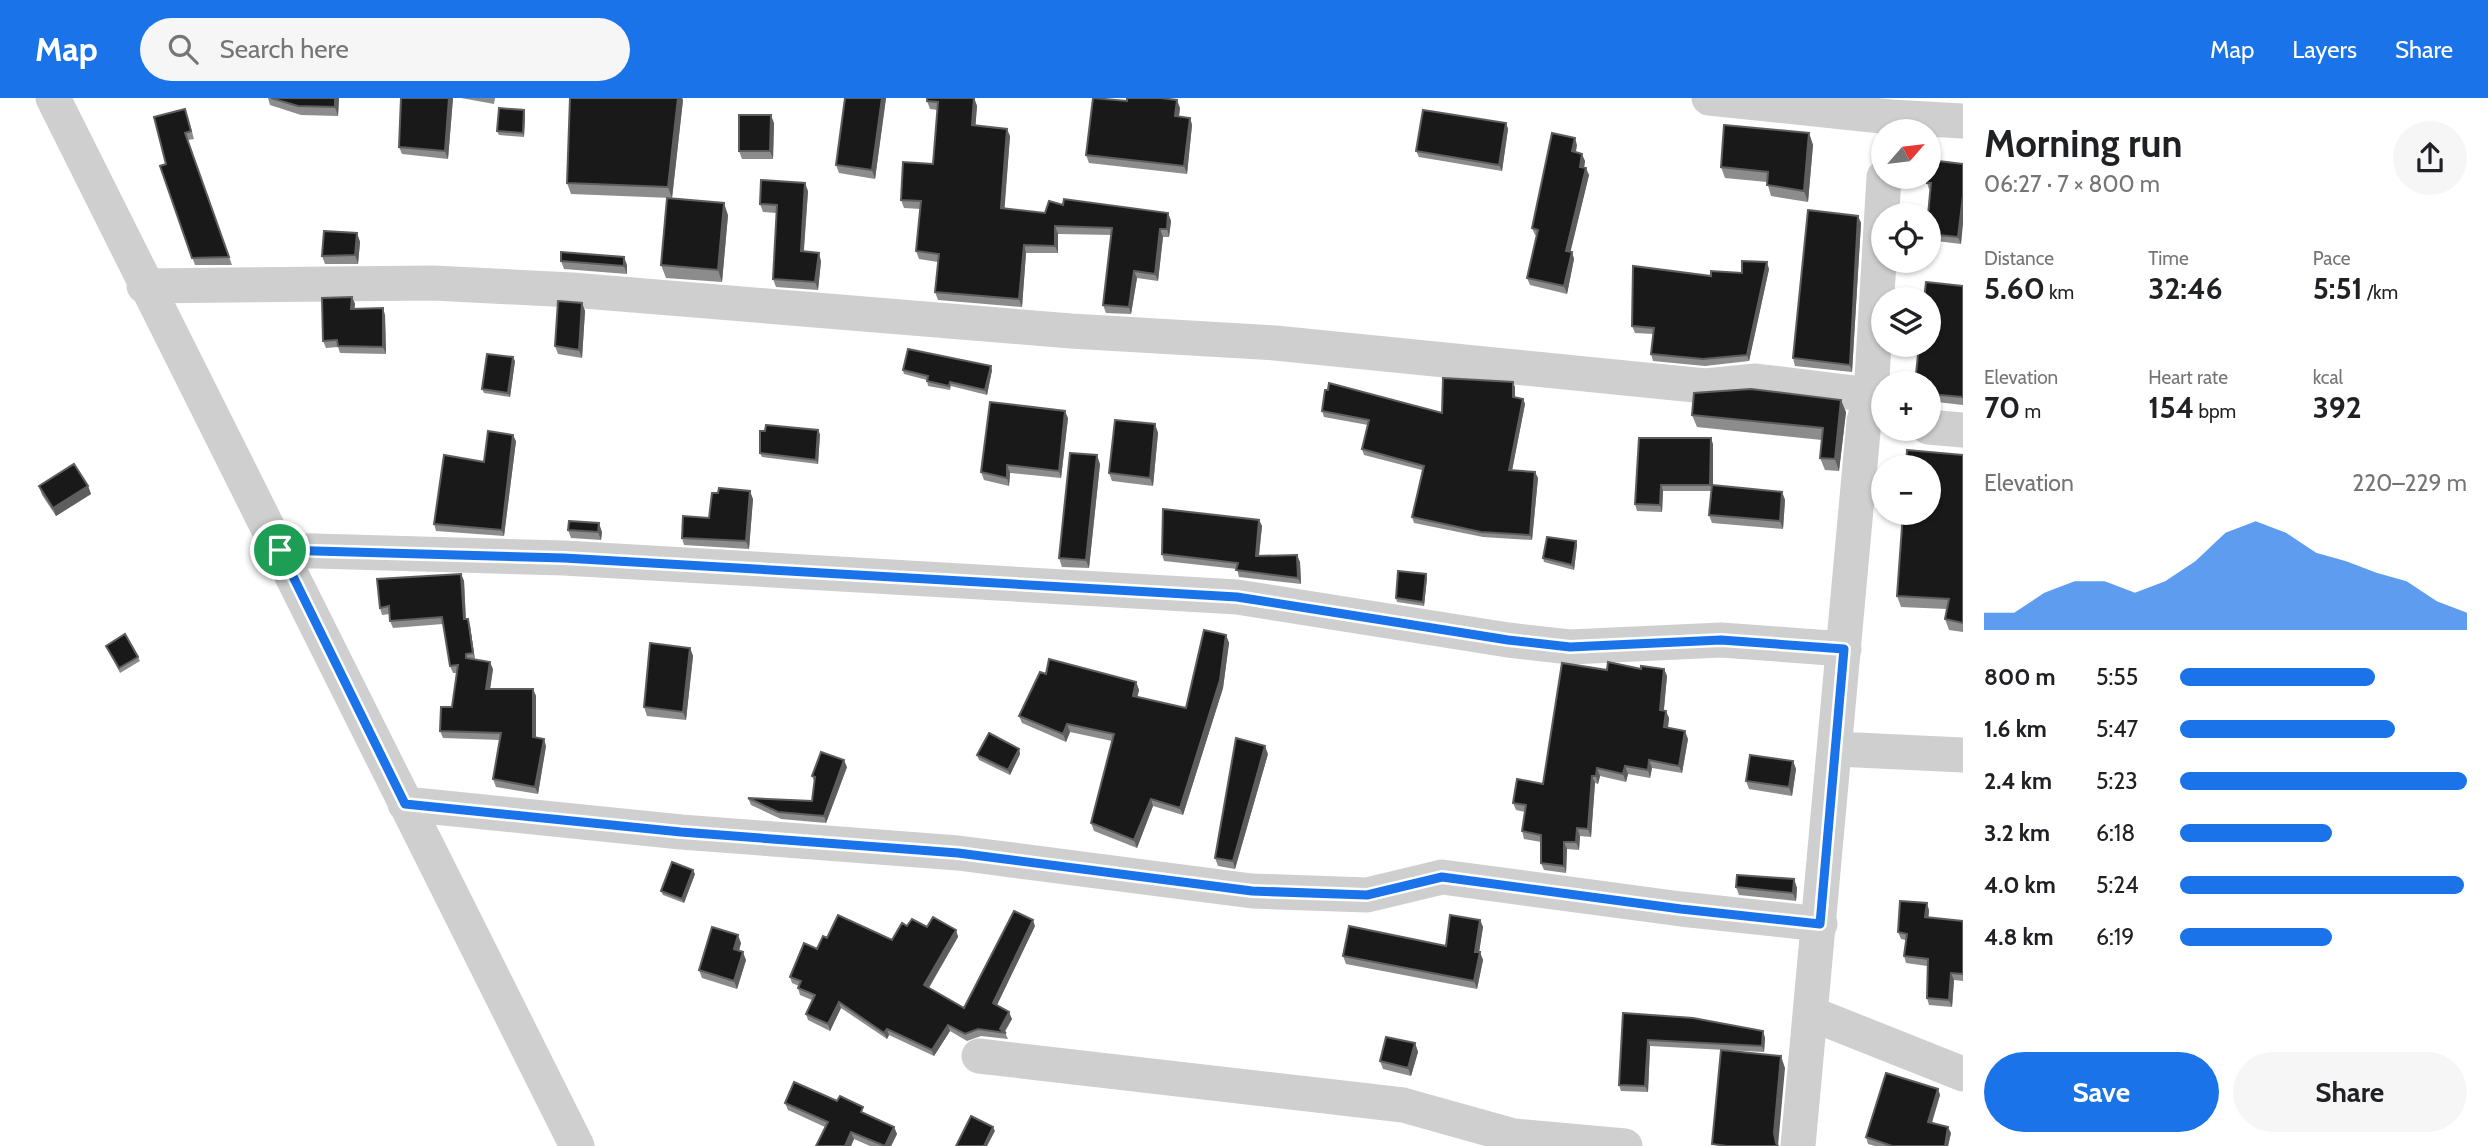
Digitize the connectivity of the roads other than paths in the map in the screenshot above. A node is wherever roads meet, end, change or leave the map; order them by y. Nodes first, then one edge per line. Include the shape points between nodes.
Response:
1 (53, 98) edge
2 (1709, 98) edge
3 (1891, 116) edge
4 (1963, 121) edge
5 (1883, 189) edge
6 (144, 286) junction
7 (1875, 371) edge
8 (1871, 412) edge
9 (1941, 428) edge
10 (1871, 429) edge
11 (1963, 430) edge
12 (280, 550) junction
13 (1844, 649) junction
14 (1836, 749) junction
15 (1963, 755) edge
16 (405, 804) junction
17 (1820, 924) junction
18 (1812, 1014) junction
19 (979, 1056) dead end
20 (1963, 1074) edge
21 (577, 1146) edge
22 (1625, 1146) edge
23 (1798, 1146) edge

1 - 6 street
2 - 3 street
3 - 4 street
5 - 7 street
6 - 8 street via 433,283 572,290 1275,343 1705,386 1756,381
6 - 12 street
9 - 11 street
10 - 13 street
12 - 13 street via 564,558 1237,597 1570,647 1721,640
12 - 16 street
13 - 14 street
14 - 15 street
14 - 17 street
16 - 17 street via 681,832 958,853 1252,891 1367,895 1442,877
16 - 21 street
17 - 18 street
18 - 20 street
18 - 23 street
19 - 22 street via 1403,1105 1514,1136

